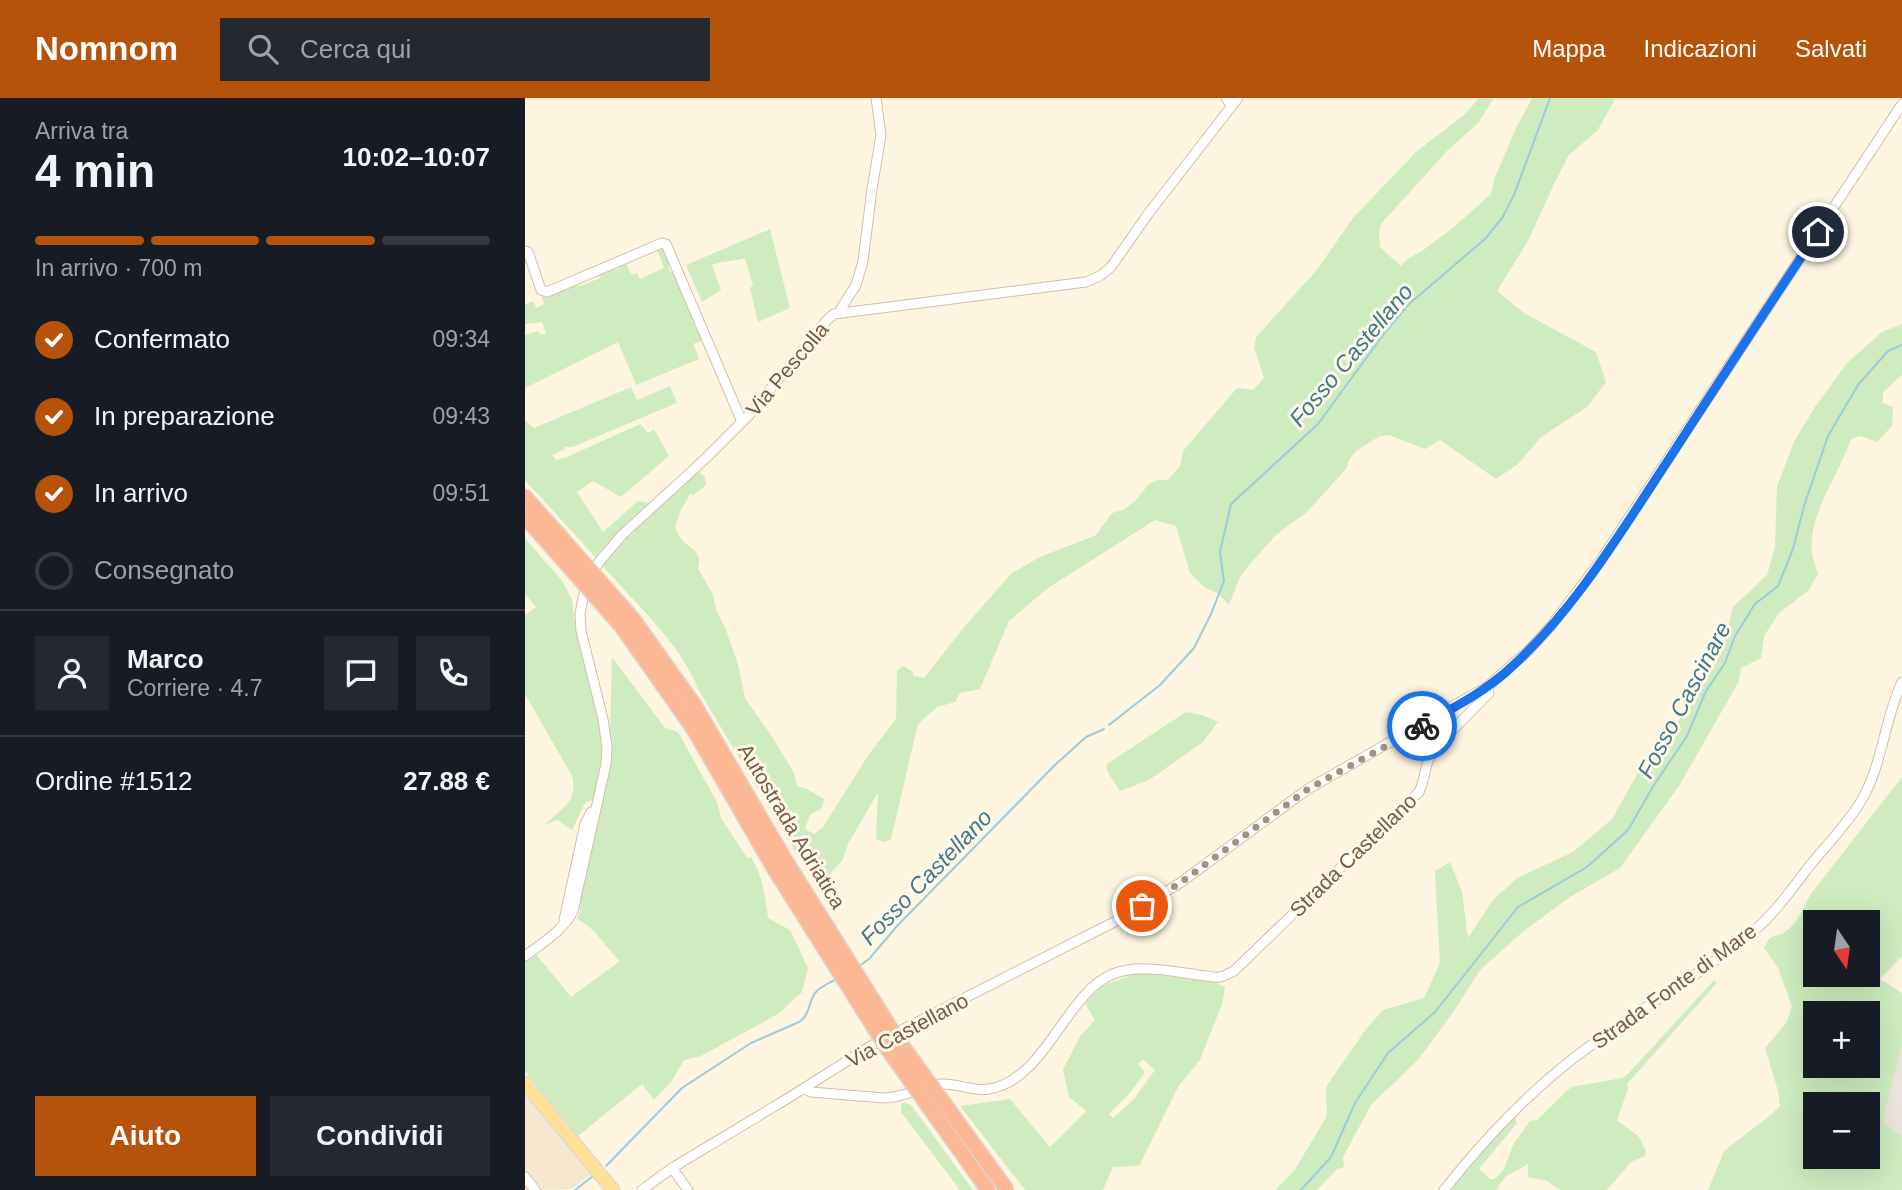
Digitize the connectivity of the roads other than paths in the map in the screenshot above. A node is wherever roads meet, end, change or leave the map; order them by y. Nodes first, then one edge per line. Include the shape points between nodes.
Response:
1 (876, 98) edge
2 (1232, 101) edge
3 (1902, 104) edge
4 (525, 251) edge
5 (839, 312) junction
6 (743, 422) junction
7 (525, 496) edge
8 (525, 517) edge
9 (554, 539) junction
10 (1902, 682) edge
11 (1488, 686) junction
12 (781, 866) junction
13 (1180, 883) joint
14 (525, 956) edge
15 (525, 1083) edge
16 (804, 1089) junction
17 (672, 1168) junction
18 (525, 1177) edge
19 (535, 1190) edge
20 (613, 1190) edge
21 (642, 1190) edge
22 (688, 1190) edge
23 (988, 1190) edge
24 (1006, 1190) edge
25 (1444, 1190) edge

1 - 5 street via 881,135 863,261 856,285
2 - 5 street, Via Pescolla via 1100,276 1086,282
3 - 11 street, Strada Castellano via 1601,560 1541,638
4 - 6 street via 541,290 547,292 666,244
5 - 6 street, Via Pescolla via 827,320
6 - 14 street, Via Pescolla via 622,534 599,562 583,597 581,631 607,738 606,764 595,809 585,824 563,924
7 - 9 highway, Autostrada Adriatica
8 - 9 highway, Autostrada Adriatica
9 - 12 highway, Autostrada Adriatica, bridge via 628,623
10 - 25 street, Strada Fonte di Mare via 1870,787 1775,909 1748,936 1572,1059 1515,1107
11 - 13 street, Strada Castellano via 1308,789
11 - 16 street, Strada Castellano via 1489,693 1433,750 1419,792 1234,971 1219,977 1135,969 1113,974 1087,993 1028,1067 991,1089 938,1084 895,1098
12 - 23 highway, Autostrada Adriatica, bridge via 887,1048
12 - 24 highway, Autostrada Adriatica, bridge
13 - 16 street, Via Castellano via 1124,917 874,1044
15 - 20 main road
16 - 17 street, Via Castellano
17 - 21 street, Via Castellano
17 - 22 street
18 - 19 street

